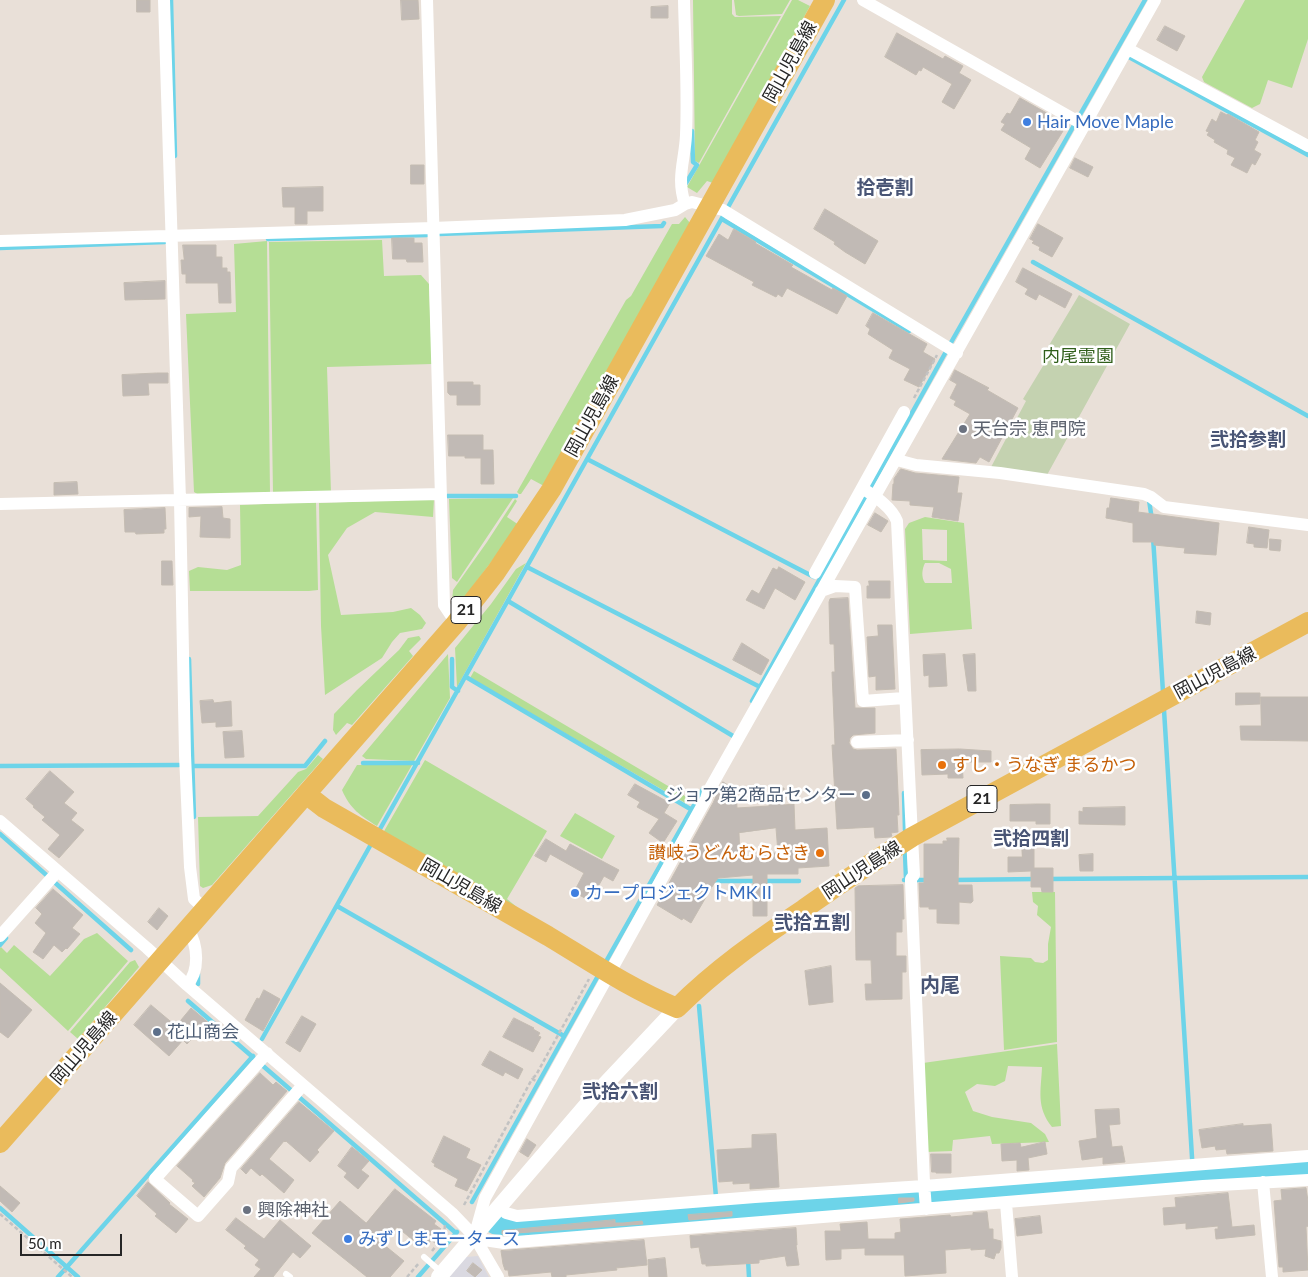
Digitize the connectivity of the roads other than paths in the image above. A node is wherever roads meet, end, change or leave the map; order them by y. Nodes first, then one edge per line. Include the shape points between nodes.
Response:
1 (164, 0) edge
2 (427, 0) edge
3 (684, 0) edge
4 (825, 0) edge
5 (863, 0) edge
6 (1155, 0) edge
7 (1128, 49) junction
8 (1078, 122) junction
9 (1308, 146) edge
10 (685, 204) junction
11 (721, 210) junction
12 (433, 228) junction
13 (172, 236) junction
14 (0, 240) edge
15 (949, 348) junction
16 (904, 412) road end
17 (897, 460) junction
18 (868, 492) junction
19 (441, 494) junction
20 (180, 500) junction
21 (0, 504) edge
22 (1308, 525) edge
23 (814, 572) dead end
24 (821, 591) junction
25 (1308, 622) edge
26 (456, 623) junction
27 (900, 699) dead end
28 (903, 740) junction
29 (857, 742) dead end
30 (306, 794) junction
31 (0, 820) edge
32 (912, 838) junction
33 (53, 876) junction
34 (205, 909) junction
35 (188, 929) junction
36 (0, 936) edge
37 (161, 961) junction
38 (602, 970) junction
39 (187, 985) junction
40 (677, 1008) junction
41 (262, 1059) junction
42 (298, 1090) junction
43 (0, 1142) edge
44 (1308, 1156) edge
45 (1308, 1180) edge
46 (1109, 1182) junction
47 (1264, 1182) junction
48 (1058, 1186) junction
49 (923, 1193) junction
50 (1006, 1203) junction
51 (506, 1213) dead end
52 (474, 1236) junction
53 (425, 1258) dead end
54 (438, 1272) edge
55 (498, 1277) edge
56 (1012, 1277) edge
57 (1272, 1277) edge

1 - 13 street
2 - 12 street
3 - 10 street via 686,136 680,178
4 - 11 main road, 岡山児島線 / 21
5 - 8 street
6 - 7 street
7 - 8 street
7 - 9 street
8 - 15 street
10 - 11 street via 698,203
10 - 12 street via 675,210 625,220
11 - 15 street
11 - 26 main road, 岡山児島線 / 21 via 551,490 496,572
12 - 13 street
12 - 19 street
13 - 14 street
13 - 20 street
15 - 17 street
16 - 18 street
17 - 18 street
17 - 22 street via 1144,494 1164,507
18 - 23 street
18 - 24 street
18 - 28 street via 895,514 897,520
19 - 20 street
19 - 26 street via 444,605
20 - 21 street
20 - 34 street via 190,867 194,899
24 - 27 street via 835,586 855,587 863,701
24 - 38 street via 701,807
25 - 32 main road, 岡山児島線 / 21
26 - 30 main road, 岡山児島線 / 21
28 - 29 street
28 - 32 street
30 - 34 main road, 岡山児島線 / 21
30 - 38 main road, 岡山児島線 via 324,808
31 - 33 street
32 - 40 main road, 岡山児島線 / 21 via 756,942
32 - 49 street
33 - 36 street
33 - 37 street
34 - 35 main road, 岡山児島線 / 21
35 - 37 main road, 岡山児島線 / 21
35 - 39 street via 196,956
37 - 39 street
37 - 43 main road, 岡山児島線 / 21
38 - 40 main road, 岡山児島線
38 - 52 street via 485,1198
39 - 41 street
40 - 52 street via 596,1094
41 - 42 street
41 - 42 street via 155,1179 198,1216 228,1182 231,1168
42 - 52 street via 452,1213
44 - 46 street via 1192,1166
45 - 47 street
46 - 47 street
46 - 48 street
46 - 48 street
47 - 57 street
48 - 49 street
48 - 50 street
49 - 50 street
49 - 51 street via 716,1201 517,1216
49 - 52 street via 504,1243
50 - 56 street
52 - 54 street
52 - 55 street
53 - 54 lane

